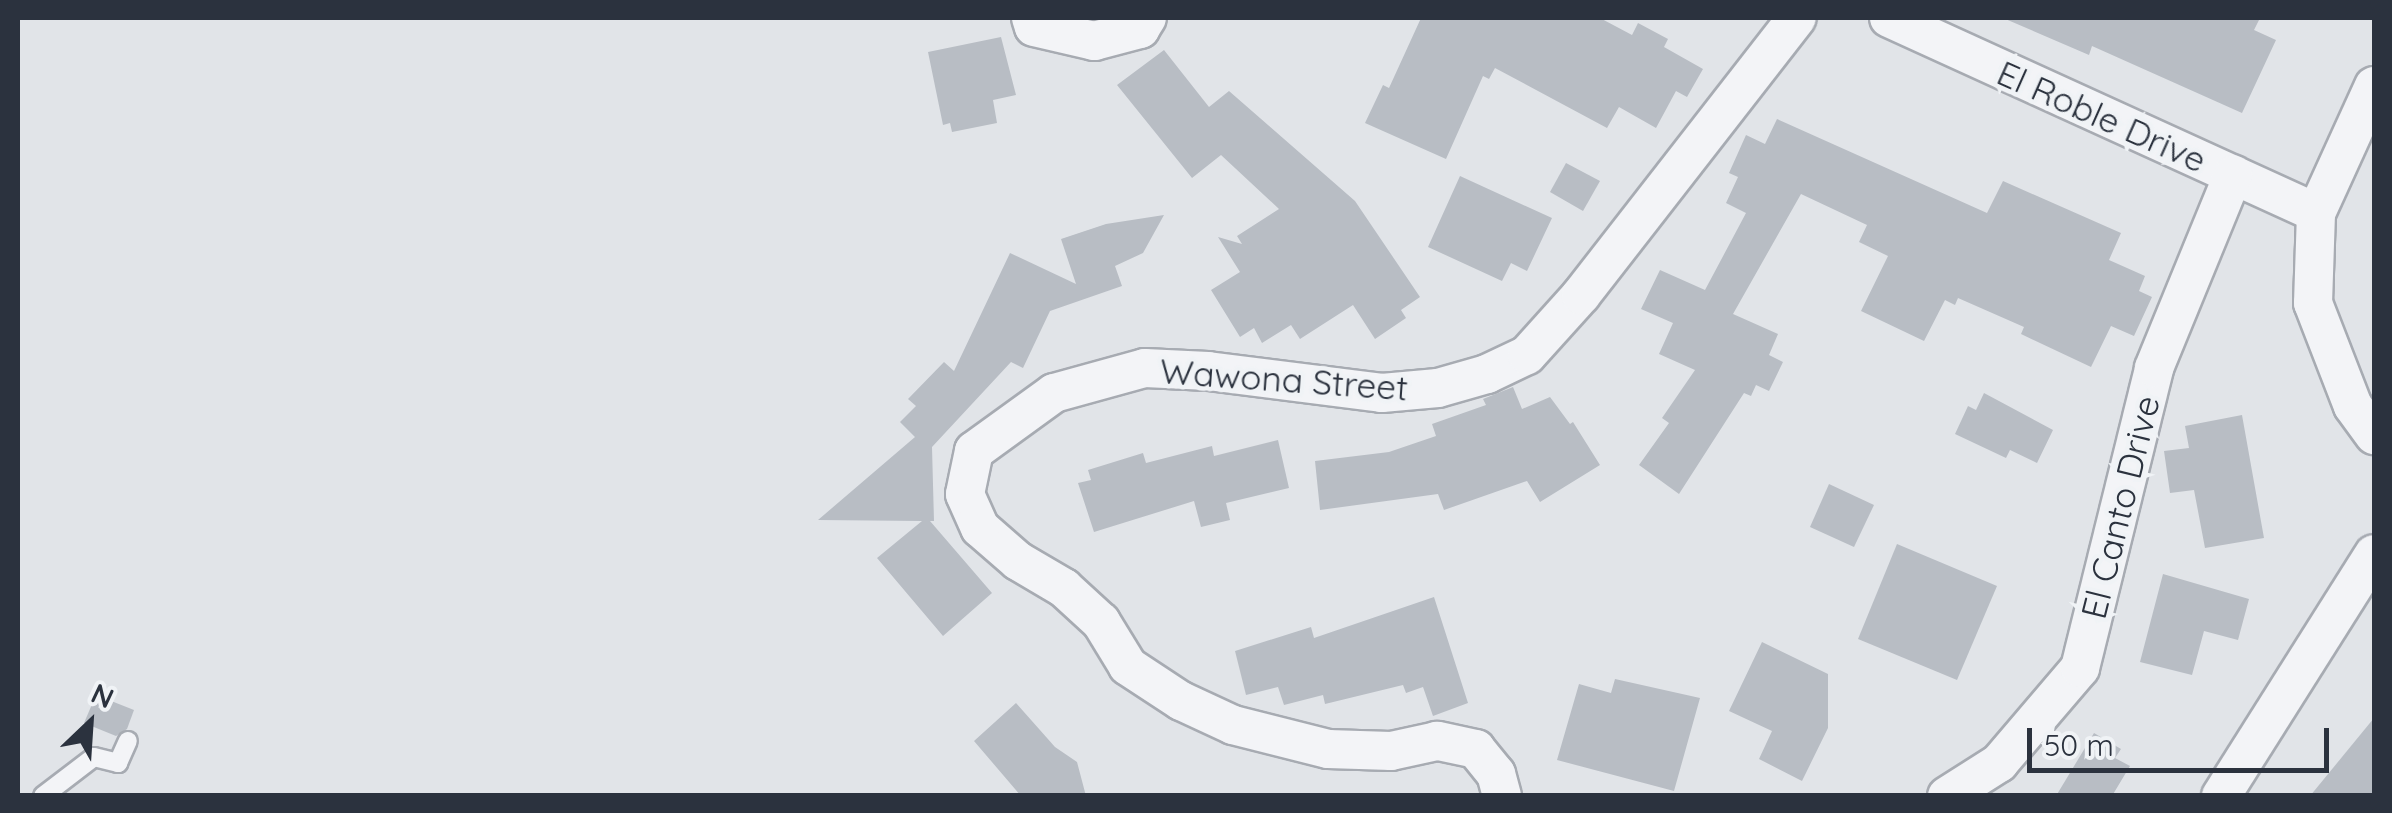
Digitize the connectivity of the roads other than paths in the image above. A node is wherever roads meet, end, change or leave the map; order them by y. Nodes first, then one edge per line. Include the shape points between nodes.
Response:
1 (1031, 18) edge
2 (1147, 18) edge
3 (1797, 18) edge
4 (1889, 18) edge
5 (2374, 86) edge
6 (2233, 175) junction
7 (2316, 213) junction
8 (2374, 435) edge
9 (2374, 554) edge
10 (128, 740) dead end
11 (43, 796) edge
12 (1502, 796) edge
13 (1948, 796) edge
14 (2221, 796) edge

1 - 2 street via 1034,27 1094,40 1140,29
3 - 12 street, Wawona Street via 1527,356 1438,388 1382,393 1145,368 1054,393 974,451 964,494 980,528 1101,622 1128,666 1233,725 1328,748 1391,751 1437,742 1476,749 1496,774
4 - 6 street, El Roble Drive
5 - 7 street
6 - 7 street, El Roble Drive
6 - 13 street, El Canto Drive via 2154,368 2080,668 1999,762
7 - 8 street via 2313,303 2353,406
9 - 14 street
10 - 11 lane via 118,763 94,758

